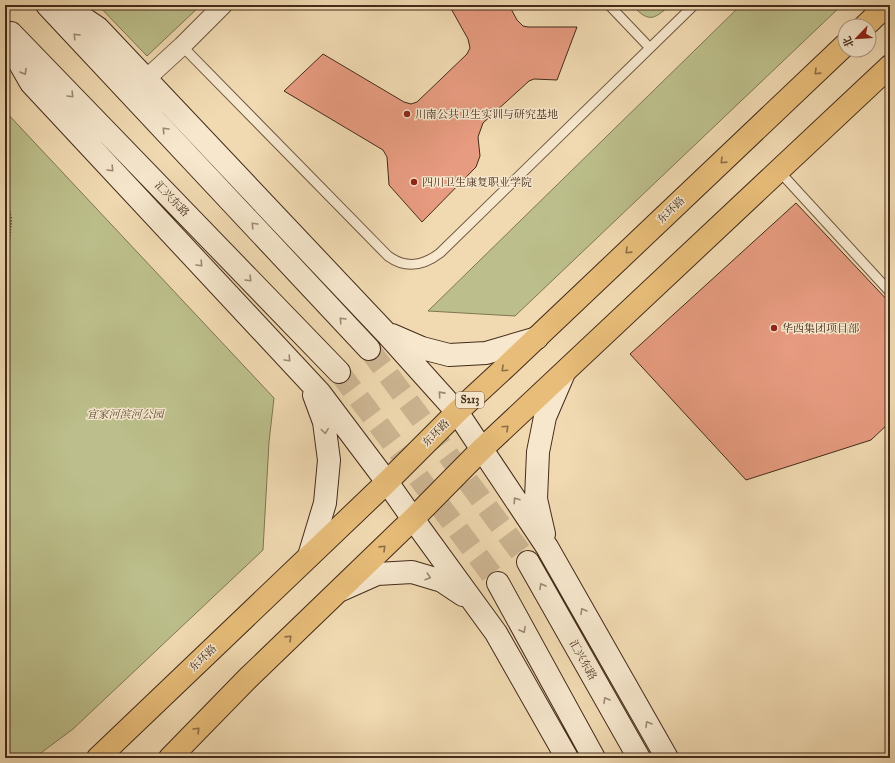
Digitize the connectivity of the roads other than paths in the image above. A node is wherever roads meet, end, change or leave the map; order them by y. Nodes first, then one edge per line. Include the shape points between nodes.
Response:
1 (47, 5) edge
2 (64, 5) edge
3 (223, 5) edge
4 (609, 5) edge
5 (694, 5) edge
6 (887, 5) edge
7 (873, 18) edge
8 (5, 26) edge
9 (5, 38) edge
10 (182, 46) junction
11 (650, 48) junction
12 (837, 53) edge
13 (890, 66) edge
14 (146, 79) junction
15 (779, 171) junction
16 (890, 292) edge
17 (386, 333) junction
18 (537, 338) junction
19 (369, 348) tunnel mouth
20 (340, 372) tunnel mouth
21 (564, 373) junction
22 (309, 381) junction
23 (457, 412) junction
24 (482, 449) junction
25 (387, 482) junction
26 (413, 519) junction
27 (547, 547) junction
28 (309, 556) junction
29 (528, 562) tunnel mouth
30 (498, 583) tunnel mouth
31 (338, 592) junction
32 (473, 602) junction
33 (121, 736) junction
34 (90, 758) edge
35 (98, 758) edge
36 (170, 758) edge
37 (567, 758) edge
38 (594, 758) edge
39 (639, 758) edge
40 (667, 758) edge

19 -> 1 main road
2 - 14 main road via 98,28
3 - 10 street
4 - 11 lane
5 - 11 lane
6 - 7 highway
8 -> 20 main road, 汇兴东路
9 -> 22 main road via 31,83
10 - 11 lane via 388,256 404,264 414,265 431,260 440,253
10 - 14 street
12 -> 18 highway, 东环路 / S213
13 - 15 highway
14 - 17 main road
15 - 16 lane
15 - 21 highway
17 - 18 main road via 422,348 449,355 486,353
23 -> 17 main road
18 -> 23 highway, 东环路 / S213
24 -> 21 highway
21 - 27 main road via 545,417 538,452 536,500
22 - 25 main road
22 -> 28 main road via 324,422 329,460 325,503
23 - 24 main road
23 - 25 highway, 东环路 / S213
24 - 26 highway
27 -> 24 main road
25 - 26 main road
25 - 28 highway, 东环路 / S213
31 -> 26 highway
26 - 32 main road
40 -> 27 main road
28 - 33 highway, 东环路 / S213
39 -> 29 main road, 汇兴东路
30 -> 38 main road
31 -> 32 main road via 377,574 412,572 442,581
36 -> 31 highway via 248,678
32 - 37 main road via 496,633
33 - 34 highway
33 - 35 highway, 东环路 / S213

